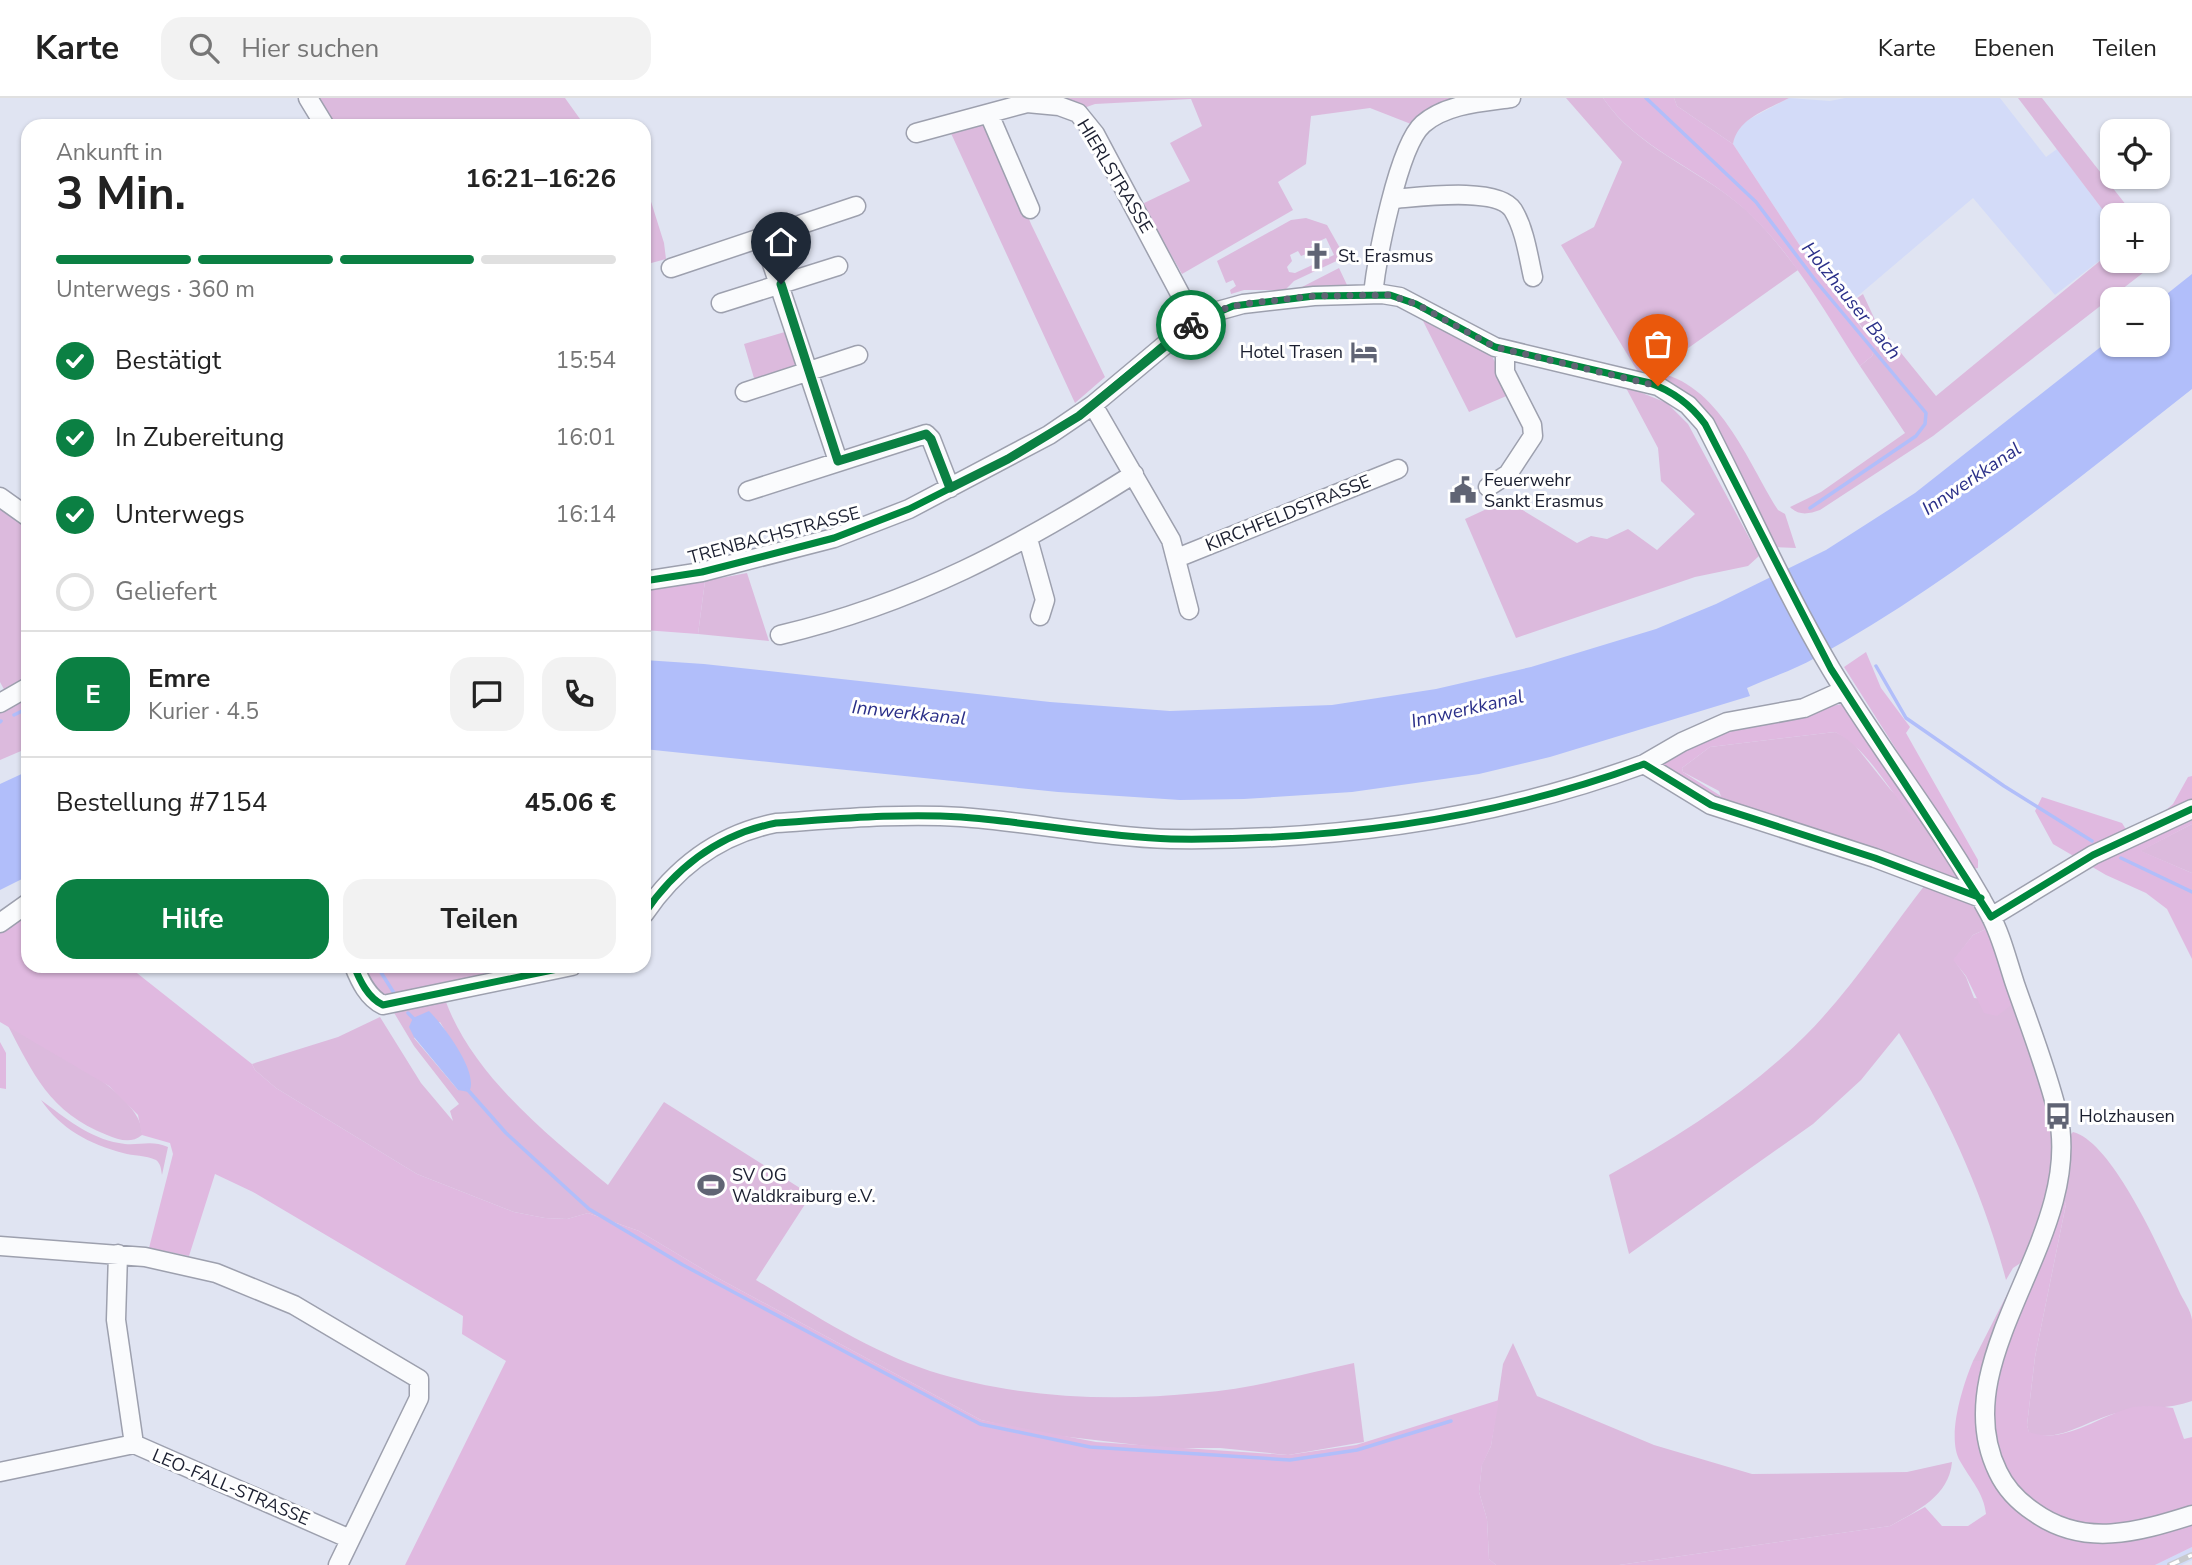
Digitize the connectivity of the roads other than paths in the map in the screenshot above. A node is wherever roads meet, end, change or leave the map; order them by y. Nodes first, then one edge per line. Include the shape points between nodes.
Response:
1 (307, 98) edge
2 (1511, 98) edge
3 (989, 114) junction
4 (320, 119) edge
5 (916, 133) dead end
6 (1393, 199) junction
7 (856, 206) dead end
8 (1030, 209) dead end
9 (763, 237) junction
10 (838, 266) dead end
11 (671, 268) dead end
12 (1534, 277) dead end
13 (781, 284) junction
14 (1373, 294) junction
15 (721, 303) dead end
16 (1195, 322) junction
17 (1505, 351) junction
18 (858, 355) dead end
19 (808, 372) junction
20 (746, 392) dead end
21 (1093, 405) junction
22 (838, 461) junction
23 (1398, 469) dead end
24 (1134, 474) junction
25 (1488, 487) dead end
26 (950, 488) junction
27 (748, 491) dead end
28 (0, 497) edge
29 (21, 512) edge
30 (1028, 539) junction
31 (1177, 558) junction
32 (651, 580) edge
33 (1189, 610) dead end
34 (1040, 615) dead end
35 (780, 635) dead end
36 (1844, 690) junction
37 (21, 691) edge
38 (0, 703) edge
39 (1644, 764) junction
40 (2192, 809) edge
41 (1981, 898) junction
42 (651, 906) edge
43 (21, 907) edge
44 (1991, 916) junction
45 (0, 923) edge
46 (358, 973) edge
47 (538, 973) edge
48 (0, 1246) edge
49 (118, 1254) junction
50 (134, 1444) junction
51 (0, 1472) edge
52 (2192, 1515) edge
53 (350, 1539) junction
54 (338, 1565) edge

1 - 4 street
2 - 6 street via 1455,109 1423,125 1405,152
3 - 5 street, HIERLSTRASSE
3 - 8 street
3 - 16 street, HIERLSTRASSE via 1020,103 1038,103 1069,110 1086,121
6 - 12 street via 1448,195 1507,204 1522,228
6 - 14 street
7 - 9 street
9 - 11 street
9 - 13 street
10 - 13 street
13 - 15 street
13 - 19 street
14 - 16 street, TRENBACHSTRASSE via 1243,304
14 - 17 street, TRENBACHSTRASSE via 1407,299
16 - 21 street, TRENBACHSTRASSE
17 - 25 street via 1505,372 1533,430 1508,474
17 - 36 street, TRENBACHSTRASSE via 1642,381 1681,399 1705,424
18 - 19 street
19 - 20 street
19 - 22 street
21 - 24 street
21 - 26 street, TRENBACHSTRASSE via 1008,459
22 - 26 street via 926,434
22 - 27 street
23 - 31 street, KIRCHFELDSTRASSE
24 - 30 street
24 - 31 street via 1158,512
26 - 32 street, TRENBACHSTRASSE via 834,538
28 - 29 street
30 - 34 street via 1045,600
30 - 35 street via 911,595 858,615
31 - 33 street
36 - 39 street via 1804,708 1727,722
36 - 41 street, TRENBACHSTRASSE
37 - 38 street
39 - 41 street via 1711,805
39 - 42 street via 1509,806 1339,833 1169,839 938,816 776,823 716,844 682,870
40 - 44 street via 2093,855
41 - 44 street, TRENBACHSTRASSE
43 - 45 street
44 - 52 street, TRENBACHSTRASSE via 2050,1087 2062,1152 2050,1215 1989,1378 1983,1427 1991,1457 2011,1493 2062,1529 2109,1535
46 - 47 street via 370,995 383,1005
48 - 49 street
49 - 50 street, LEO-FALL-STRASSE via 116,1321
49 - 53 street via 192,1265 257,1287 413,1374 420,1384 419,1398
50 - 51 street
50 - 53 street, LEO-FALL-STRASSE
53 - 54 street

